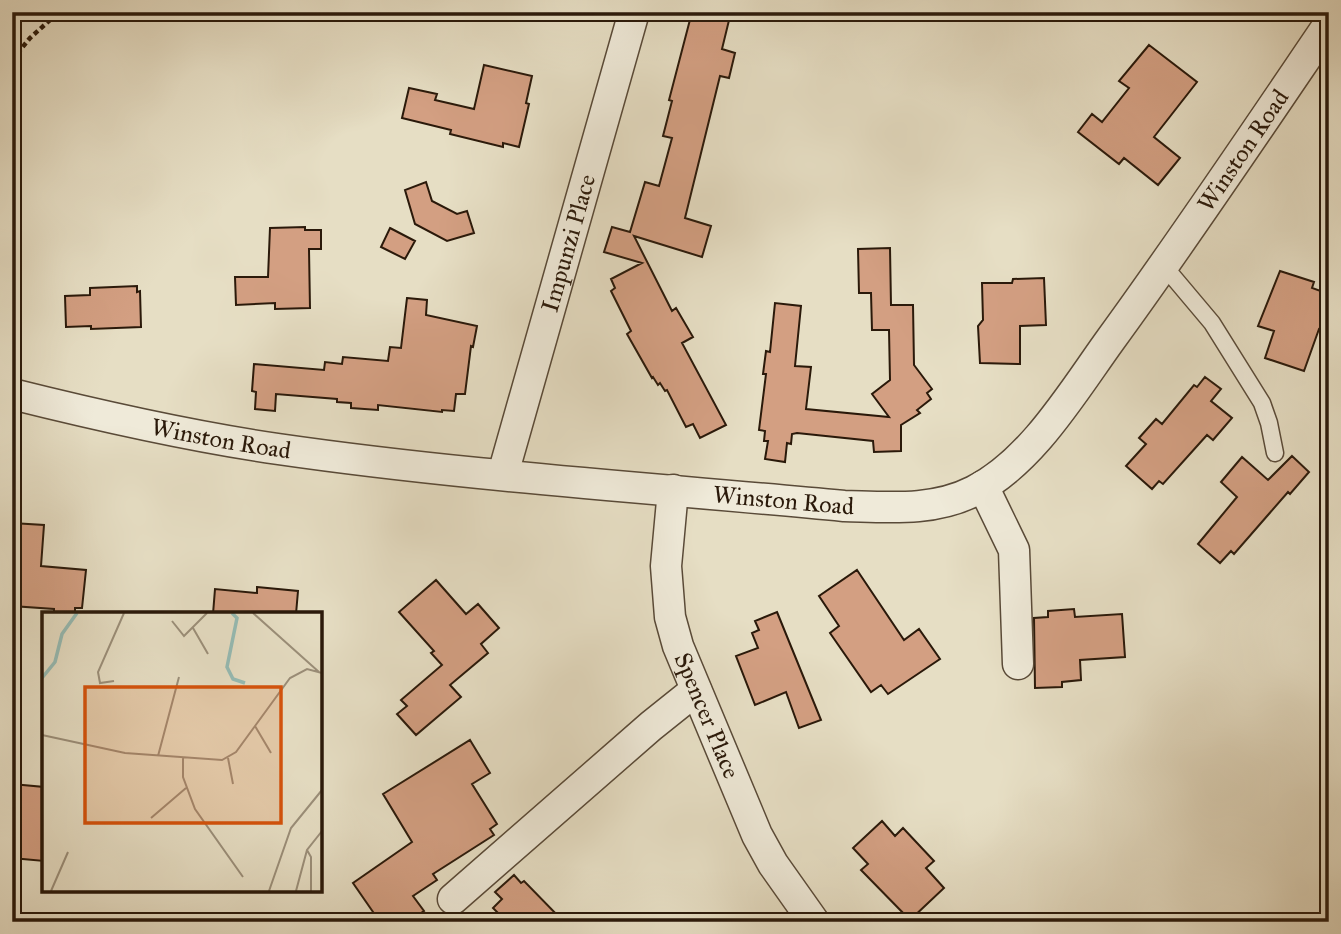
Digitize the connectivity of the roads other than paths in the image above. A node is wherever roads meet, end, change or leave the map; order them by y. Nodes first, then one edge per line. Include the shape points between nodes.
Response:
1 (634, 12) edge
2 (1329, 24) edge
3 (1164, 266) junction
4 (12, 394) edge
5 (1275, 453) dead end
6 (503, 474) junction
7 (983, 486) junction
8 (673, 490) junction
9 (1018, 664) dead end
10 (696, 690) junction
11 (453, 899) dead end
12 (814, 922) edge

1 - 6 street, Impunzi Place
2 - 3 street, Winston Road
3 - 5 lane via 1212,323 1262,403
3 - 7 street, Winston Road via 1034,443
4 - 6 street, Winston Road via 122,422 239,443 379,463
6 - 8 street, Winston Road
7 - 8 street, Winston Road via 941,504 905,508
7 - 9 street via 1014,550
8 - 10 street, Spencer Place via 667,597 678,646
10 - 11 street
10 - 12 street, Spencer Place via 757,835

